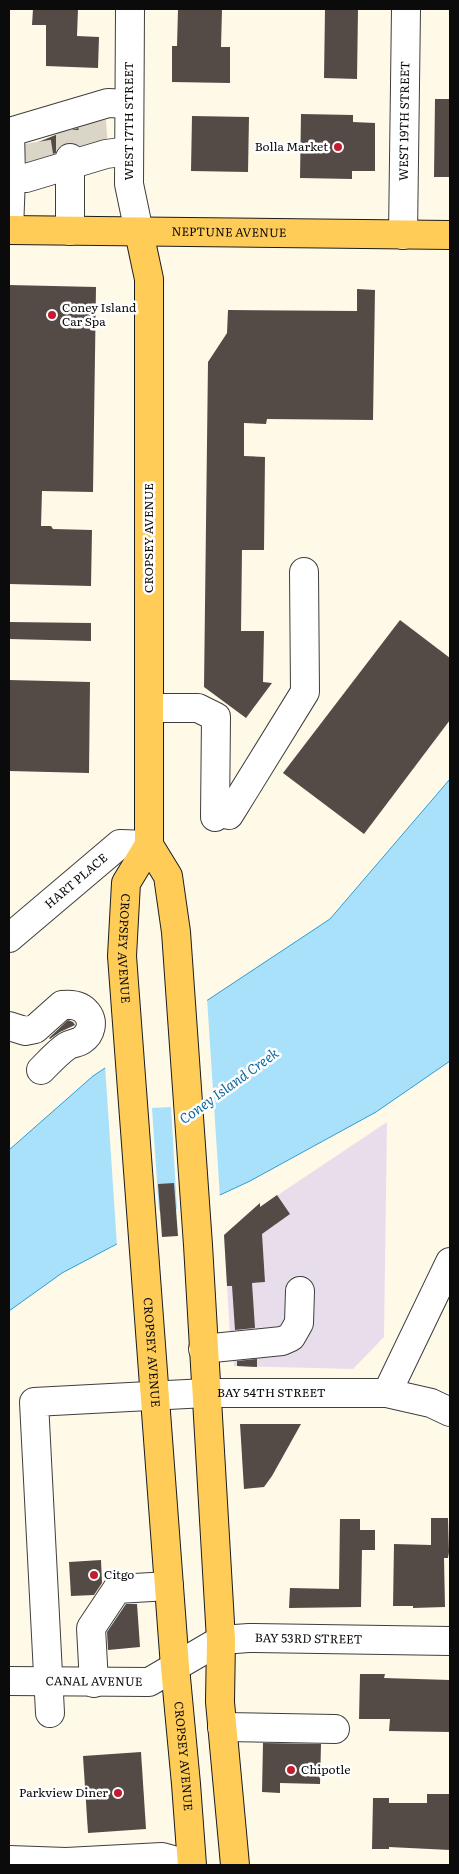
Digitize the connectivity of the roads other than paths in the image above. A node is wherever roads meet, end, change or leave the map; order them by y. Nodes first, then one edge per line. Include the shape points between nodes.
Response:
1 (130, 9) edge
2 (406, 9) edge
3 (129, 104) junction
4 (38, 152) junction
5 (129, 152) junction
6 (82, 158) junction
7 (11, 177) junction
8 (9, 230) edge
9 (70, 230) junction
10 (139, 232) junction
11 (403, 235) junction
12 (450, 235) edge
13 (304, 572) dead end
14 (149, 708) junction
15 (149, 845) junction
16 (9, 938) edge
17 (9, 1026) edge
18 (41, 1070) dead end
19 (450, 1262) edge
20 (300, 1291) dead end
21 (203, 1349) junction
22 (206, 1393) junction
23 (387, 1393) junction
24 (155, 1395) junction
25 (450, 1412) edge
26 (169, 1586) junction
27 (221, 1640) junction
28 (450, 1641) edge
29 (175, 1667) junction
30 (9, 1681) edge
31 (49, 1682) junction
32 (94, 1683) junction
33 (50, 1713) dead end
34 (222, 1727) junction
35 (335, 1729) dead end
36 (9, 1860) edge
37 (191, 1865) edge
38 (235, 1865) edge

1 - 3 street, WEST 17TH STREET
2 - 11 street, WEST 19TH STREET
3 - 4 street via 108,103 81,118
3 - 5 street, WEST 17TH STREET
4 - 6 street
4 - 7 street via 26,178
4 - 7 street via 10,132
5 - 6 street
5 - 10 street, WEST 17TH STREET via 129,184
6 - 9 street
7 - 8 street
8 - 9 main road, NEPTUNE AVENUE
9 - 10 main road, NEPTUNE AVENUE
10 - 11 main road, NEPTUNE AVENUE
10 - 14 main road, CROPSEY AVENUE via 149,279
11 - 12 main road, NEPTUNE AVENUE
13 - 14 street via 305,692 222,816 216,717 198,708
14 - 15 main road, CROPSEY AVENUE
15 - 16 street, HART PLACE via 120,844
15 - 21 main road via 168,876 176,932
15 - 24 main road, CROPSEY AVENUE via 126,883 122,956
17 - 18 street via 25,1031 35,1029 62,1004 80,1006 90,1016 89,1034 67,1046
19 - 23 street
20 - 21 street via 299,1322 292,1338
21 - 22 main road
22 - 23 street, BAY 54TH STREET
22 - 24 street, BAY 54TH STREET
22 - 27 main road
23 - 25 street, BAY 54TH STREET
24 - 26 main road, CROPSEY AVENUE
24 - 31 street, BAY 54TH STREET via 34,1402
26 - 29 main road, CROPSEY AVENUE
26 - 32 street via 116,1590 91,1628
27 - 28 street, BAY 53RD STREET
27 - 29 street, BAY 53RD STREET
27 - 34 main road
29 - 32 street, CANAL AVENUE via 150,1682
29 - 37 main road, CROPSEY AVENUE
30 - 31 street, CANAL AVENUE
31 - 32 street, CANAL AVENUE
31 - 33 street
34 - 35 street
34 - 38 main road
36 - 37 street via 66,1862 162,1857

